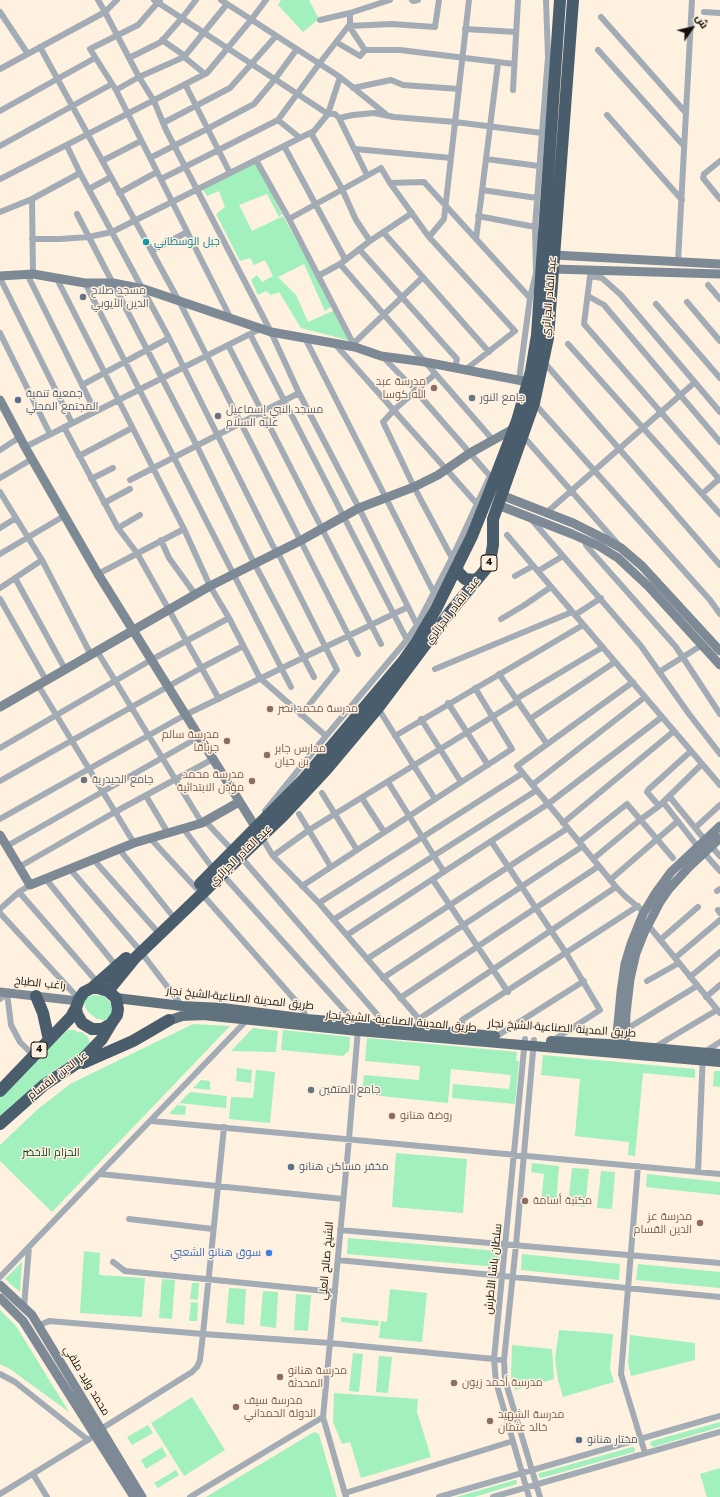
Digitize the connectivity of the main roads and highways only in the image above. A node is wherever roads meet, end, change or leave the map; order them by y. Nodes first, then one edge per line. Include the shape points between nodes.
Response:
1 (560, 0) edge
2 (573, 0) edge
3 (519, 432) junction
4 (472, 536) junction
5 (493, 545) junction
6 (454, 563) junction
7 (480, 577) junction
8 (257, 829) junction
9 (199, 891) junction
10 (139, 950) junction
11 (95, 986) junction
12 (112, 995) junction
13 (36, 996) road end
14 (78, 1002) junction
15 (169, 1020) junction
16 (111, 1024) junction
17 (355, 1026) junction
18 (92, 1029) junction
19 (102, 1039) junction
20 (49, 1040) junction
21 (530, 1042) junction
22 (720, 1054) edge
23 (703, 1057) junction
24 (720, 1062) edge
25 (75, 1066) junction
26 (0, 1091) edge
27 (0, 1124) edge

1 - 3 highway, عبد القادر الجزائري / 4 via 537,335 524,381
2 - 3 highway, عبد القادر الجزائري / 4 via 548,338 534,403
3 - 4 highway, عبد القادر الجزائري / 4 via 490,491
3 - 5 highway, عبد القادر الجزائري / 4 via 493,519
4 - 5 highway via 484,535
4 - 6 highway, عبد القادر الجزائري / 4
5 - 7 highway, عبد القادر الجزائري / 4 via 490,562
6 - 7 highway via 465,579
6 - 8 highway, عبد القادر الجزائري / 4 via 436,609 404,660 303,780
7 - 8 highway, عبد القادر الجزائري / 4 via 326,770 283,816
8 - 9 highway, عبد القادر الجزائري / 4 via 237,854
9 - 10 highway, عبد القادر الجزائري / 4
9 - 10 highway, عبد القادر الجزائري / 4 via 155,929
10 - 11 highway, عبد القادر الجزائري / 4
10 - 12 highway, عبد القادر الجزائري / 4
11 - 12 highway
11 - 14 highway via 84,992
12 - 16 highway via 118,1004 117,1015
12 - 17 main road, طريق المدينة الصناعية-الشيخ نجار via 182,1006 223,1008
13 - 20 highway
14 - 18 highway via 77,1014 82,1023
14 - 20 highway, 4
15 - 17 main road, طريق المدينة الصناعية- الشيخ نجار via 196,1014
15 - 19 main road, طريق المدينة الصناعية- الشيخ نجار via 115,1045 109,1045
15 - 25 highway via 128,1044
16 - 18 highway via 102,1029
16 - 19 highway, عز الدين القسام
17 - 21 main road, طريق المدينة الصناعية- الشيخ نجار
17 - 21 main road, طريق المدينة الصناعية-الشيخ نجار via 418,1024
18 - 19 main road
19 - 25 highway, عز الدين القسام
20 - 26 highway, 4
21 - 23 main road, طريق المدينة الصناعية- الشيخ نجار
21 - 23 main road, طريق المدينة الصناعية-الشيخ نجار via 620,1045
22 - 23 main road, طريق المدينة الصناعية-الشيخ نجار
23 - 24 main road, طريق المدينة الصناعية- الشيخ نجار
25 - 27 highway, عز الدين القسام via 44,1085

